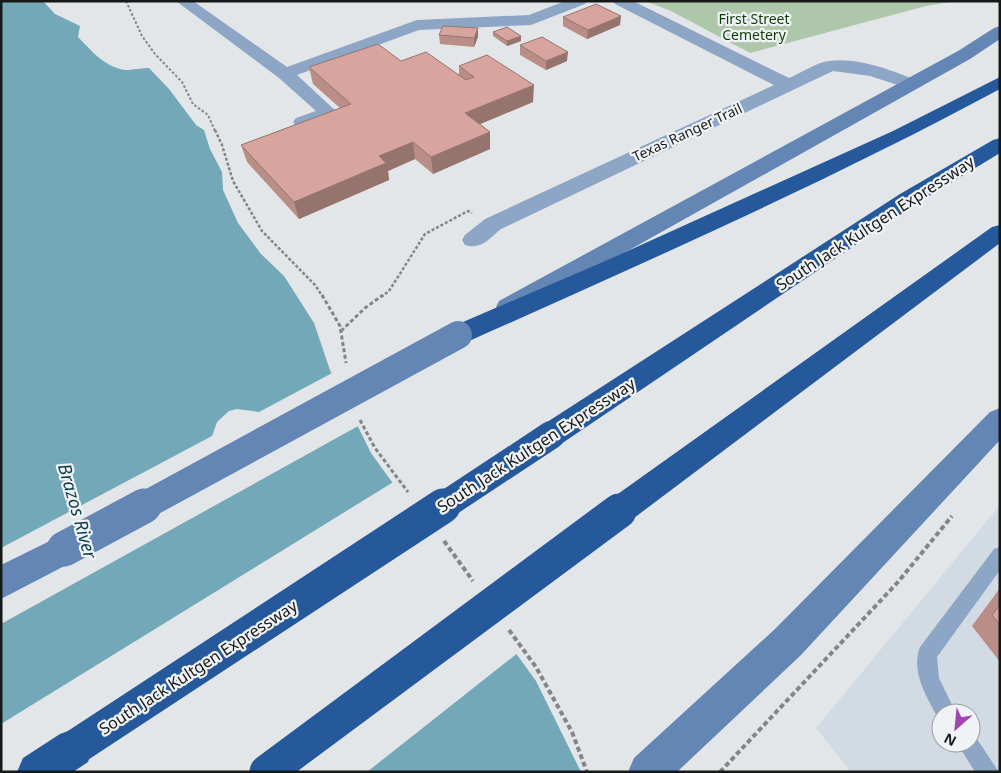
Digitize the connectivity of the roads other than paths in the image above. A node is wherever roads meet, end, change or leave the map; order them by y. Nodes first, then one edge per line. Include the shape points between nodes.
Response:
1 (183, 1) edge
2 (580, 1) edge
3 (620, 1) edge
4 (1000, 31) edge
5 (1000, 38) edge
6 (979, 44) junction
7 (285, 74) junction
8 (1000, 82) edge
9 (910, 84) junction
10 (788, 85) junction
11 (304, 122) edge
12 (1000, 144) edge
13 (1000, 232) edge
14 (473, 240) dead end
15 (458, 334) junction
16 (1000, 420) edge
17 (1000, 556) edge
18 (1, 583) edge
19 (941, 703) edge
20 (975, 753) edge
21 (37, 772) edge
22 (267, 772) edge
23 (648, 772) edge
24 (988, 772) edge

1 - 7 street
2 - 7 street via 531,20 418,25
3 - 10 street
4 - 6 main road
5 - 6 main road
6 - 9 main road
7 - 11 street via 329,113
8 - 15 highway via 900,135 618,265
9 - 10 street, Texas Ranger Trail via 861,67 830,66
9 - 15 main road
10 - 14 street, Texas Ranger Trail via 493,224
12 - 21 highway, South Jack Kultgen Expressway, bridge via 908,199
13 - 22 highway, bridge
15 - 18 main road, bridge
16 - 23 main road via 788,642
17 - 19 lane via 927,654 929,680
20 - 24 lane

